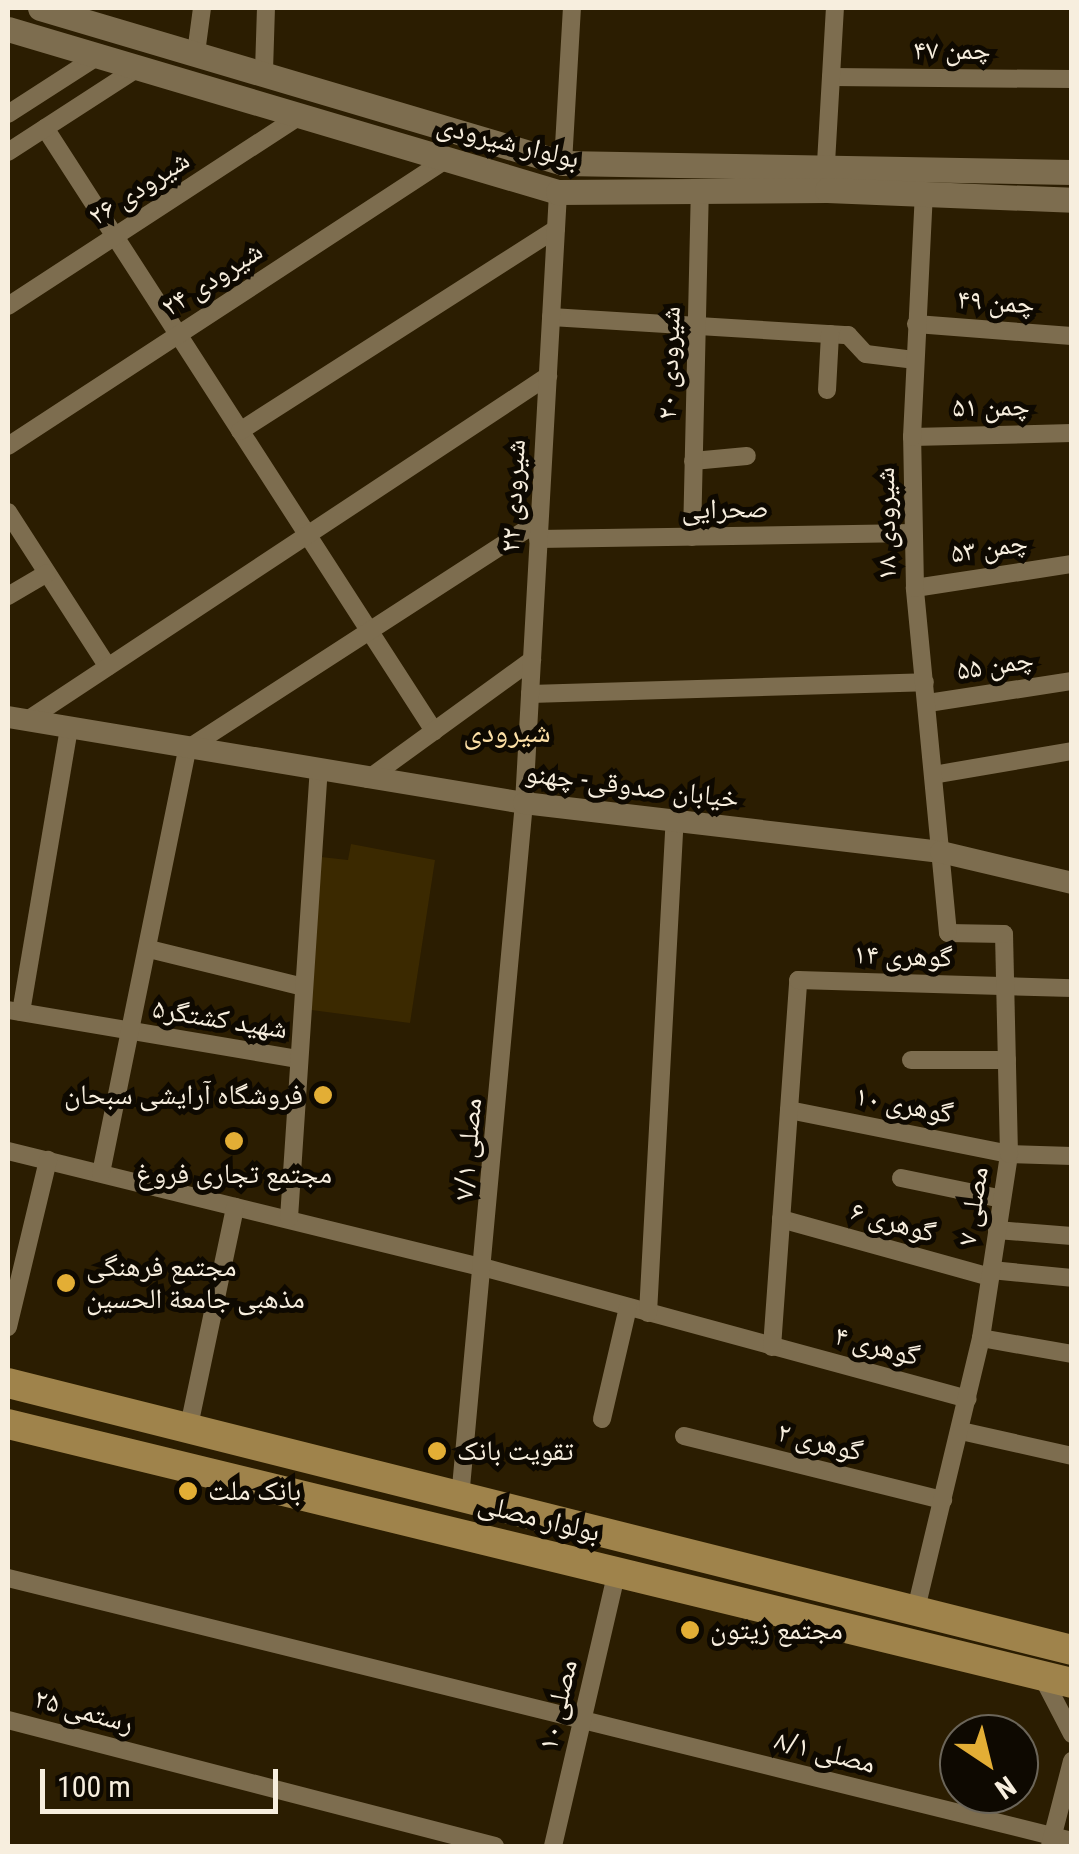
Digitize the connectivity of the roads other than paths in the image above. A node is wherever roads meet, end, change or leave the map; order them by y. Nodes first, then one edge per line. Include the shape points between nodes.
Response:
1 (40, 8) edge
2 (202, 8) edge
3 (266, 8) edge
4 (572, 8) edge
5 (836, 8) edge
6 (8, 29) edge
7 (196, 53) junction
8 (101, 54) junction
9 (140, 66) junction
10 (264, 71) junction
11 (831, 77) junction
12 (1072, 79) edge
13 (8, 114) edge
14 (301, 115) junction
15 (45, 128) junction
16 (8, 152) edge
17 (447, 159) junction
18 (563, 163) junction
19 (826, 163) junction
20 (1072, 172) edge
21 (700, 191) junction
22 (558, 192) junction
23 (924, 194) junction
24 (1072, 200) edge
25 (556, 228) junction
26 (115, 237) junction
27 (8, 306) edge
28 (551, 317) junction
29 (916, 324) junction
30 (697, 325) junction
31 (178, 334) junction
32 (830, 334) junction
33 (1072, 336) edge
34 (914, 360) junction
35 (548, 376) junction
36 (827, 390) dead end
37 (240, 431) junction
38 (1072, 433) edge
39 (912, 437) junction
40 (8, 446) edge
41 (747, 456) dead end
42 (694, 460) junction
43 (8, 512) edge
44 (538, 530) junction
45 (913, 533) junction
46 (307, 535) junction
47 (692, 537) junction
48 (1072, 564) edge
49 (47, 573) junction
50 (915, 588) junction
51 (8, 596) edge
52 (369, 631) junction
53 (532, 660) junction
54 (108, 666) junction
55 (1072, 681) edge
56 (925, 682) junction
57 (530, 694) junction
58 (928, 704) junction
59 (17, 719) edge
60 (69, 730) junction
61 (434, 731) junction
62 (188, 749) junction
63 (1072, 751) edge
64 (319, 771) junction
65 (933, 775) junction
66 (368, 779) junction
67 (524, 804) junction
68 (675, 822) junction
69 (942, 852) junction
70 (1072, 883) edge
71 (149, 949) junction
72 (300, 986) junction
73 (1006, 986) junction
74 (1072, 988) edge
75 (14, 1011) edge
76 (134, 1034) junction
77 (297, 1059) junction
78 (911, 1060) dead end
79 (1007, 1060) junction
80 (789, 1110) junction
81 (8, 1151) edge
82 (1009, 1154) junction
83 (1072, 1156) edge
84 (48, 1160) junction
85 (101, 1173) junction
86 (901, 1178) dead end
87 (1002, 1199) junction
88 (235, 1207) junction
89 (289, 1218) junction
90 (782, 1219) junction
91 (997, 1230) junction
92 (1072, 1236) edge
93 (486, 1268) junction
94 (991, 1273) junction
95 (1072, 1278) edge
96 (628, 1308) junction
97 (648, 1313) junction
98 (8, 1328) edge
99 (981, 1338) junction
100 (772, 1347) junction
101 (1072, 1354) edge
102 (8, 1383) edge
103 (968, 1399) junction
104 (602, 1419) dead end
105 (8, 1424) edge
106 (189, 1426) junction
107 (961, 1432) junction
108 (684, 1436) dead end
109 (1072, 1456) edge
110 (460, 1498) junction
111 (942, 1500) junction
112 (616, 1576) junction
113 (8, 1578) edge
114 (844, 1596) junction
115 (915, 1613) junction
116 (835, 1630) junction
117 (1072, 1650) edge
118 (1058, 1682) edge
119 (8, 1720) edge
120 (584, 1720) junction
121 (1072, 1734) edge
122 (1072, 1761) edge
123 (1051, 1842) edge
124 (1072, 1842) edge
125 (495, 1846) edge
126 (554, 1846) edge

1 - 7 main road, بولوار شیرودی
2 - 7 street
3 - 10 street
4 - 18 street
5 - 11 street
6 - 8 main road, بولوار شیرودی
7 - 10 main road, بولوار شیرودی
8 - 9 main road, بولوار شیرودی
8 - 13 street
9 - 14 main road, بولوار شیرودی
9 - 15 street
10 - 18 main road, بولوار شیرودی
11 - 12 street, چمن ۴۷
11 - 19 street
14 - 17 main road, بولوار شیرودی
14 - 26 street, شیرودی ۲۶
15 - 16 street
15 - 26 street
17 - 22 main road, بولوار شیرودی
17 - 31 street, شیرودی ۲۴
18 - 19 main road, بولوار شیرودی
19 - 20 main road, بولوار شیرودی
21 - 22 main road, بولوار شیرودی
21 - 23 main road, بولوار شیرودی
21 - 30 street, شیرودی ۲۰
22 - 25 street, شیرودی ۲۲
23 - 24 main road, بولوار شیرودی
23 - 29 street, شیرودی ۱۸
25 - 28 street, شیرودی ۲۲
25 - 37 street
26 - 27 street, شیرودی ۲۶
26 - 31 street
28 - 30 street
28 - 35 street, شیرودی ۲۲
29 - 33 street, چمن ۴۹
29 - 34 street, شیرودی ۱۸
30 - 32 street
30 - 42 street, شیرودی ۲۰
31 - 37 street
31 - 40 street, شیرودی ۲۴
32 - 34 street via 851,335 866,354
32 - 36 street
34 - 39 street, شیرودی ۱۸
35 - 44 street, شیرودی ۲۲
35 - 46 street
37 - 46 street
38 - 39 street, چمن ۵۱
39 - 45 street, شیرودی ۱۸
41 - 42 street
42 - 47 street, شیرودی ۲۰
43 - 49 street
44 - 47 street, صحرایی
44 - 52 street
44 - 53 street, شیرودی ۲۲
45 - 47 street, صحرایی
45 - 50 street, شیرودی ۱۸
46 - 52 street
46 - 54 street
48 - 50 street, چمن ۵۳
49 - 51 street
49 - 54 street
50 - 56 street, شیرودی ۱۸
52 - 61 street
52 - 62 street
53 - 57 street, شیرودی ۲۲
53 - 61 street
54 - 59 street
55 - 58 street, چمن ۵۵
56 - 57 street
56 - 58 street, شیرودی ۱۸
57 - 67 street, شیرودی ۲۲
58 - 65 street, شیرودی ۱۸
59 - 60 street, خیابان صدوقی- چهنو
60 - 62 street, خیابان صدوقی- چهنو
60 - 75 street
61 - 66 street
62 - 64 street, خیابان صدوقی- چهنو
62 - 71 street
63 - 65 street
64 - 66 street, خیابان صدوقی- چهنو
64 - 72 street
65 - 69 street, شیرودی ۱۸
66 - 67 street, خیابان صدوقی- چهنو
67 - 68 street, خیابان صدوقی- چهنو
67 - 93 street, مصلی ۷/۱
68 - 69 street, خیابان صدوقی- چهنو
68 - 97 street
69 - 70 street, خیابان صدوقی- چهنو
69 - 73 street, مصلی ۷ via 948,932 1004,934
71 - 72 street
71 - 76 street
72 - 77 street
73 - 74 street, گوهری ۱۴
73 - 79 street, مصلی ۷
73 - 80 street, گوهری ۱۴ via 798,980
75 - 76 street, شهید کشتگر۵
76 - 77 street, شهید کشتگر۵
76 - 85 street
77 - 89 street
78 - 79 street
79 - 82 street, مصلی ۷
80 - 82 street, گوهری ۱۰
80 - 90 street
81 - 84 street, گوهری ۴
82 - 83 street, گوهری ۱۰
82 - 87 street, مصلی ۷
84 - 85 street, گوهری ۴
84 - 98 street
85 - 88 street, گوهری ۴
86 - 87 street
87 - 91 street, مصلی ۷
88 - 89 street, گوهری ۴
88 - 106 street
89 - 93 street, گوهری ۴
90 - 94 street, گوهری ۶
90 - 100 street
91 - 92 street
91 - 94 street, مصلی ۷
93 - 96 street, گوهری ۴
93 - 110 street, مصلی ۷/۱
94 - 95 street, گوهری ۶
94 - 99 street, مصلی ۷
96 - 97 street, گوهری ۴
96 - 104 street
97 - 100 street, گوهری ۴
99 - 101 street
99 - 103 street, مصلی ۷
100 - 103 street, گوهری ۴
102 - 106 main road, بولوار مصلی
103 - 107 street, مصلی ۷
105 - 112 main road, بولوار مصلی
106 - 110 main road, بولوار مصلی
107 - 109 street
107 - 111 street, مصلی ۷
108 - 111 street, گوهری ۲
110 - 114 main road, بولوار مصلی
111 - 115 street, مصلی ۷
112 - 116 main road, بولوار مصلی
112 - 120 street, مصلی ۱۰
113 - 120 street, مصلی ۸/۱
114 - 115 main road, بولوار مصلی
114 - 116 main road
115 - 117 main road, بولوار مصلی
116 - 118 main road, بولوار مصلی
118 - 121 street
119 - 125 street, رستمی ۲۵
120 - 123 street, مصلی ۸/۱
120 - 126 street, مصلی ۱۰
122 - 123 street
123 - 124 street, مصلی ۸/۱

